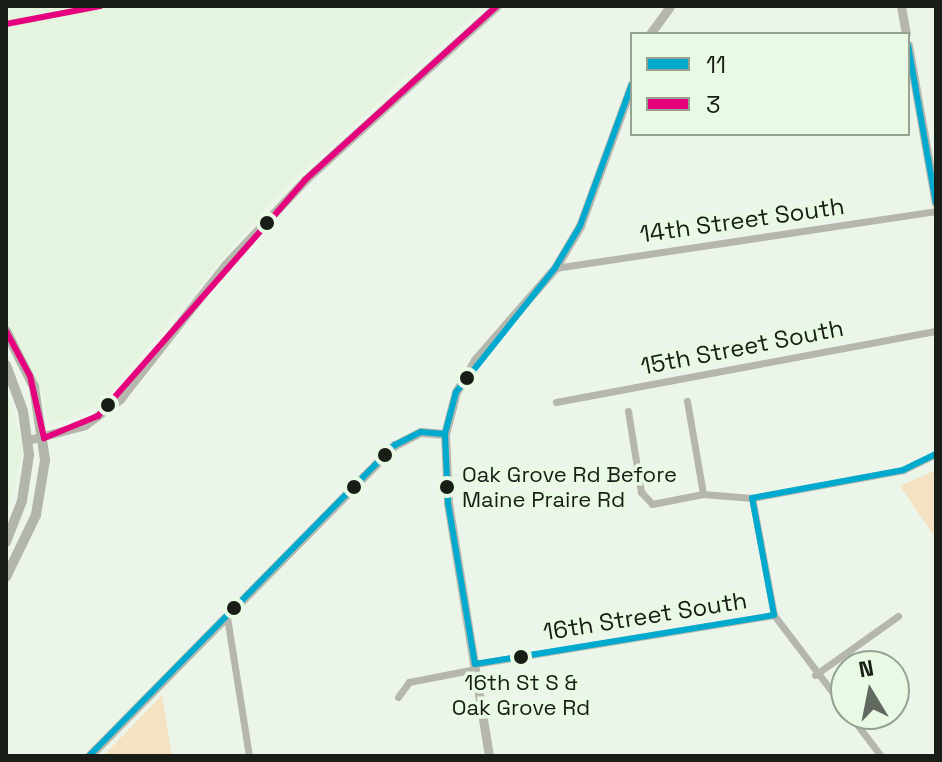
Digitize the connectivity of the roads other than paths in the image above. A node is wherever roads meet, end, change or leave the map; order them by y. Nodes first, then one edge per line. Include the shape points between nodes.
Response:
1 (497, 6) edge
2 (670, 6) edge
3 (901, 6) edge
4 (651, 32) edge
5 (906, 32) edge
6 (910, 66) edge
7 (627, 111) edge
8 (936, 203) edge
9 (936, 211) edge
10 (555, 268) junction
11 (6, 331) edge
12 (936, 331) edge
13 (6, 365) edge
14 (687, 401) dead end
15 (556, 402) dead end
16 (628, 411) dead end
17 (445, 434) junction
18 (44, 438) junction
19 (28, 440) junction
20 (936, 454) edge
21 (703, 494) junction
22 (752, 498) junction
23 (6, 542) edge
24 (6, 577) edge
25 (774, 615) junction
26 (898, 616) dead end
27 (227, 617) junction
28 (475, 667) junction
29 (815, 675) junction
30 (398, 697) dead end
31 (89, 756) edge
32 (249, 756) edge
33 (489, 756) edge
34 (881, 756) edge

1 - 18 street via 305,180 225,265 120,399 85,425
2 - 4 street
3 - 5 street
6 - 8 street
7 - 10 street via 580,226
9 - 10 street, 14th Street South
10 - 17 street via 475,360 456,392
11 - 18 main road via 30,376
12 - 15 street, 15th Street South
13 - 19 main road
14 - 21 street
16 - 21 street via 647,500 652,504
17 - 27 street via 421,432 395,445
17 - 28 street via 448,503
18 - 19 street
18 - 24 main road via 36,515
19 - 23 main road via 25,492
20 - 22 street via 903,470
21 - 22 street
22 - 25 street
25 - 28 street, 16th Street South
25 - 29 street
26 - 29 street
27 - 31 street
27 - 32 street
28 - 30 street, 16th Street South via 409,682
28 - 33 street
29 - 34 street

